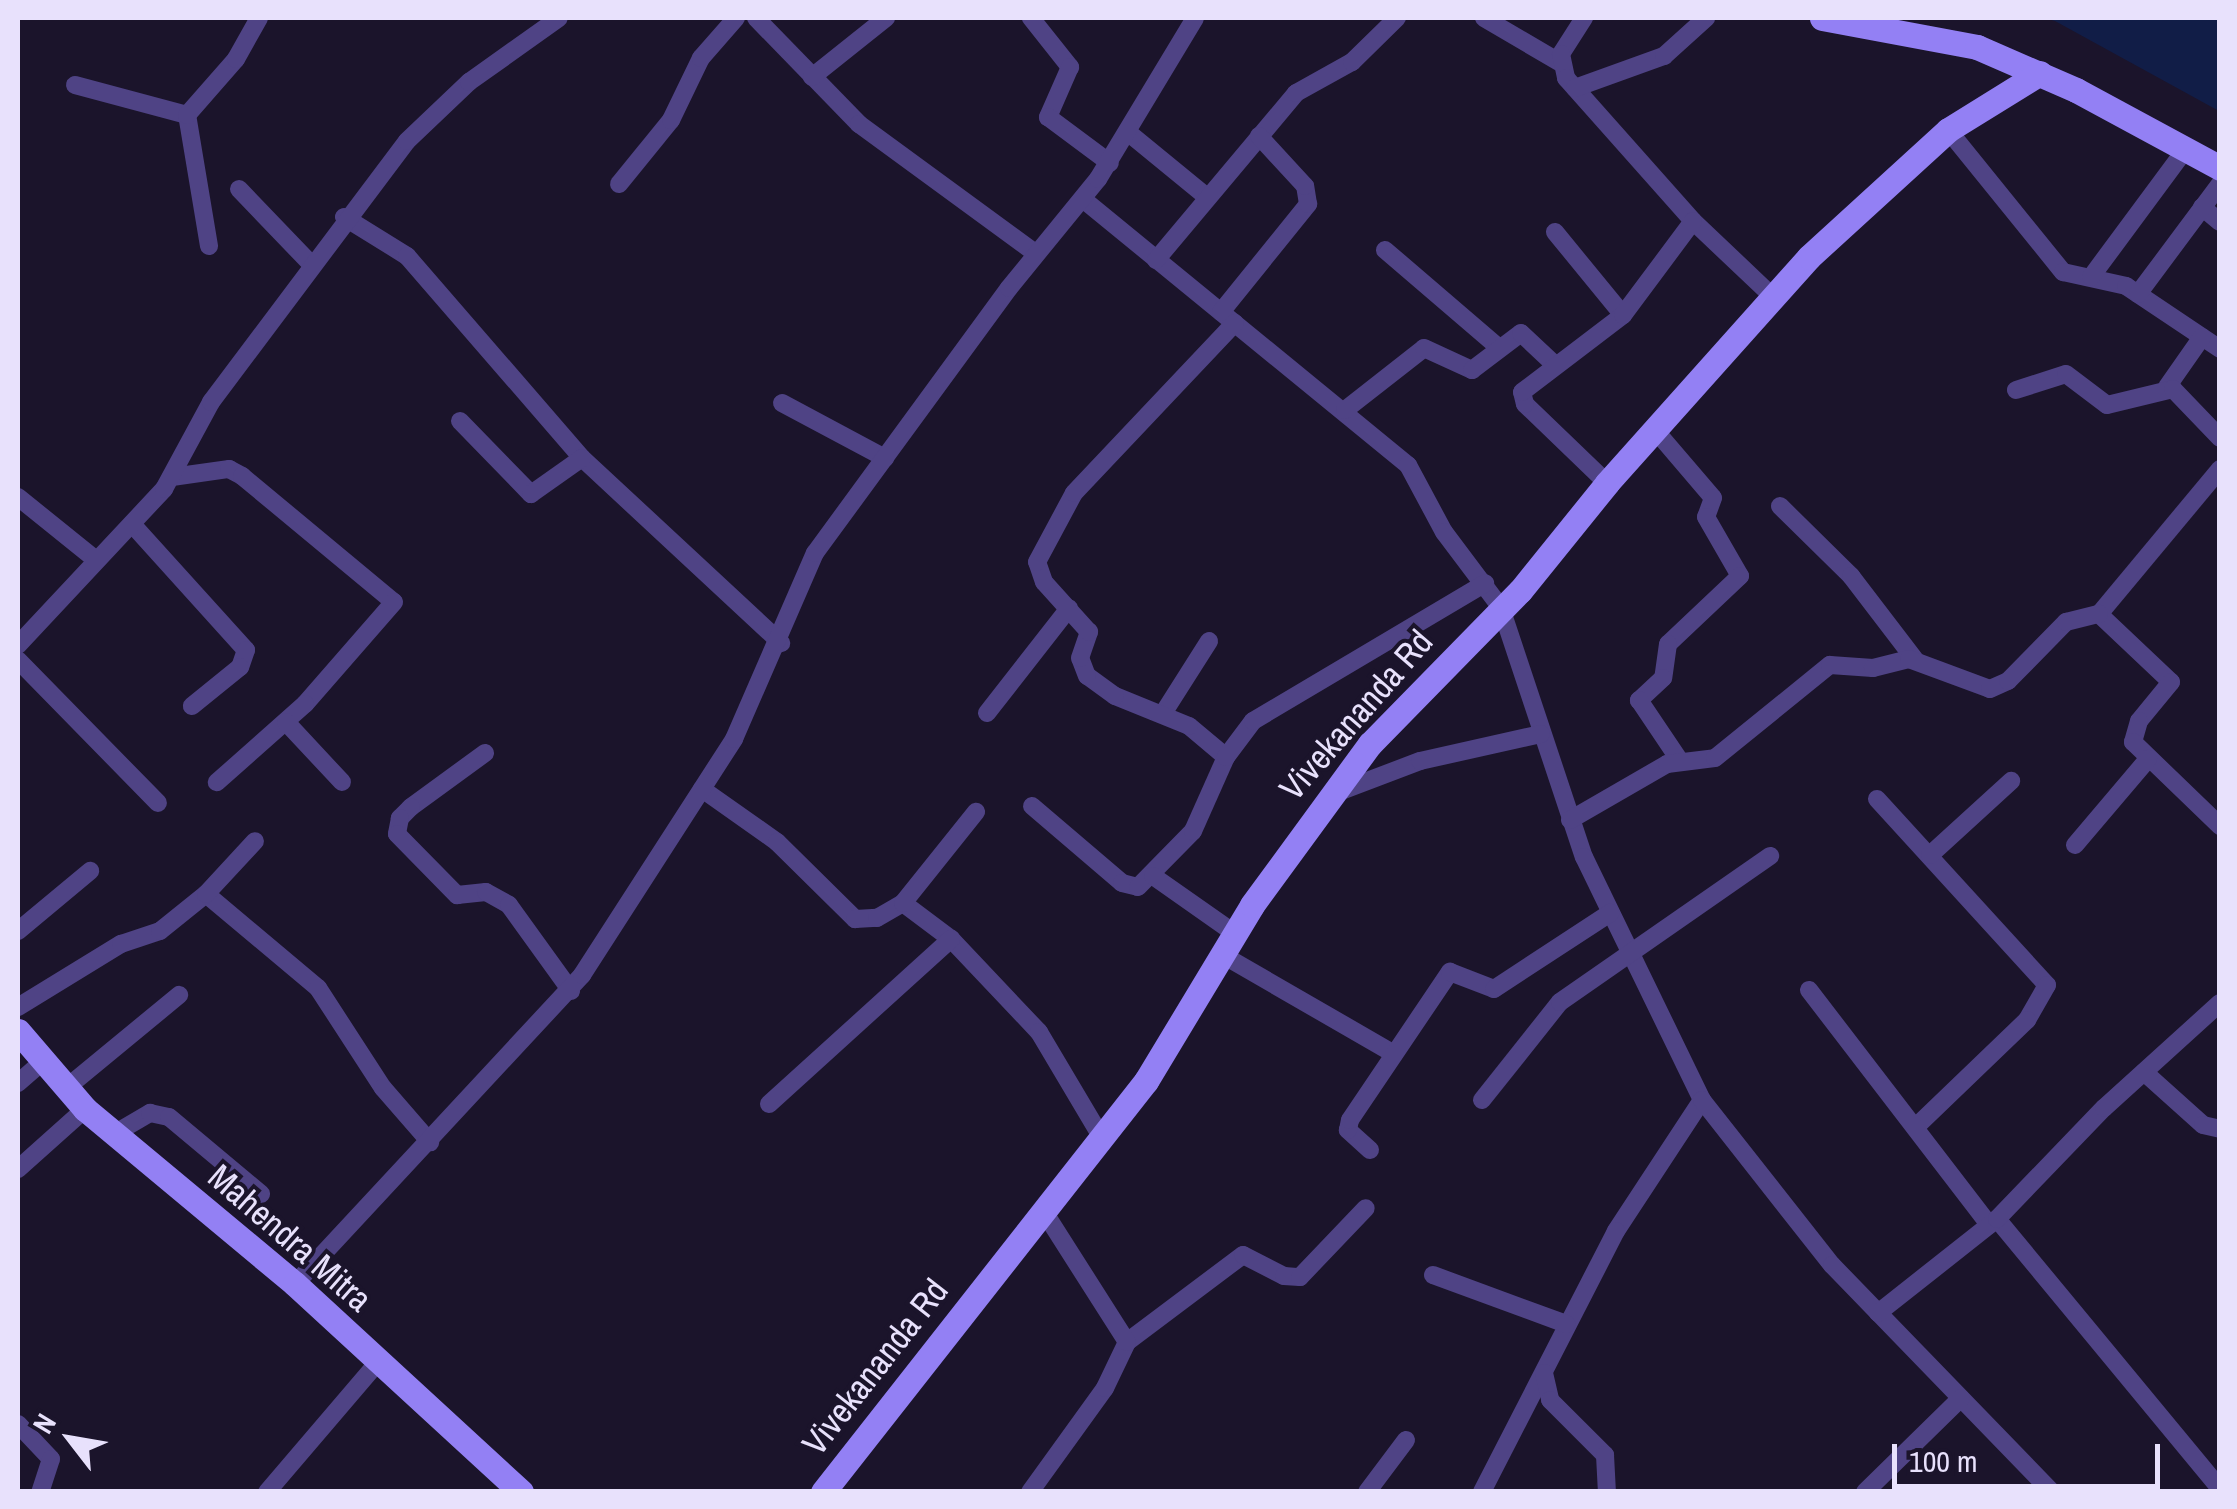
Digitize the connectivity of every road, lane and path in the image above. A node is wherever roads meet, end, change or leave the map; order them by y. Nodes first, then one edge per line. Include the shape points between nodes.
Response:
1 (259, 18) edge
2 (559, 18) edge
3 (736, 18) edge
4 (756, 18) edge
5 (886, 18) edge
6 (1032, 18) edge
7 (1195, 18) edge
8 (1398, 18) edge
9 (1484, 18) edge
10 (1584, 18) edge
11 (1706, 18) edge
12 (1822, 18) edge
13 (1559, 62) junction
14 (2040, 73) junction
15 (812, 77) junction
16 (75, 85) dead end
17 (1574, 88) junction
18 (188, 115) junction
19 (1948, 130) junction
20 (1130, 134) junction
21 (1259, 136) junction
22 (2186, 150) junction
23 (1110, 163) junction
24 (2220, 168) edge
25 (619, 184) dead end
26 (2220, 184) edge
27 (238, 189) dead end
28 (1207, 197) junction
29 (1084, 200) junction
30 (2202, 207) junction
31 (344, 217) junction
32 (1693, 221) junction
33 (2220, 222) edge
34 (1555, 232) dead end
35 (208, 246) dead end
36 (1385, 250) dead end
37 (1035, 253) junction
38 (1156, 260) junction
39 (310, 263) junction
40 (2091, 276) junction
41 (2138, 294) junction
42 (1774, 298) junction
43 (1622, 314) junction
44 (1228, 318) junction
45 (2202, 337) junction
46 (1498, 347) junction
47 (2220, 350) edge
48 (1554, 363) junction
49 (2168, 387) junction
50 (2016, 390) dead end
51 (782, 403) dead end
52 (1345, 410) junction
53 (460, 421) dead end
54 (1655, 430) junction
55 (2220, 438) edge
56 (582, 458) junction
57 (885, 458) junction
58 (2220, 468) edge
59 (172, 477) junction
60 (1606, 482) junction
61 (18, 497) edge
62 (1780, 506) dead end
63 (132, 524) junction
64 (96, 560) junction
65 (1484, 582) junction
66 (1068, 608) junction
67 (1502, 608) junction
68 (2099, 614) junction
69 (1209, 641) dead end
70 (781, 643) junction
71 (18, 644) edge
72 (18, 660) edge
73 (1916, 662) junction
74 (192, 706) dead end
75 (1164, 712) junction
76 (987, 713) dead end
77 (286, 722) junction
78 (1541, 734) junction
79 (485, 752) dead end
80 (1226, 758) junction
81 (2148, 759) junction
82 (1680, 761) junction
83 (2011, 781) dead end
84 (217, 782) dead end
85 (342, 782) dead end
86 (702, 789) junction
87 (1328, 796) junction
88 (1876, 799) dead end
89 (158, 804) dead end
90 (1032, 806) dead end
91 (976, 812) dead end
92 (1570, 820) junction
93 (2220, 826) edge
94 (254, 841) dead end
95 (2075, 846) dead end
96 (1930, 855) junction
97 (1770, 856) dead end
98 (90, 871) dead end
99 (1153, 876) junction
100 (206, 894) junction
101 (903, 904) junction
102 (1610, 912) junction
103 (18, 931) edge
104 (951, 938) junction
105 (1228, 944) junction
106 (1630, 955) junction
107 (1809, 990) dead end
108 (571, 991) junction
109 (179, 995) dead end
110 (2220, 1003) edge
111 (18, 1007) edge
112 (18, 1032) edge
113 (1394, 1054) junction
114 (42, 1062) junction
115 (2144, 1072) junction
116 (18, 1083) edge
117 (65, 1089) junction
118 (1482, 1100) dead end
119 (1702, 1100) junction
120 (768, 1104) dead end
121 (85, 1109) junction
122 (1917, 1126) junction
123 (2220, 1128) edge
124 (114, 1134) junction
125 (1102, 1138) junction
126 (430, 1142) junction
127 (1370, 1150) dead end
128 (18, 1170) edge
129 (261, 1194) dead end
130 (1366, 1208) dead end
131 (1043, 1210) junction
132 (1993, 1222) junction
133 (1434, 1275) dead end
134 (295, 1284) junction
135 (1878, 1313) junction
136 (1566, 1324) junction
137 (1128, 1342) junction
138 (377, 1363) junction
139 (1544, 1370) junction
140 (1961, 1398) junction
141 (18, 1424) edge
142 (1406, 1440) dead end
143 (2220, 1489) edge
144 (2047, 1490) edge
145 (40, 1492) edge
146 (267, 1492) edge
147 (522, 1492) edge
148 (823, 1492) edge
149 (1030, 1492) edge
150 (1366, 1492) edge
151 (1482, 1492) edge
152 (1607, 1492) edge
153 (1865, 1492) edge

1 - 18 street via 236,59
2 - 31 street via 426,120
3 - 25 street via 702,58 671,120
4 - 15 street
5 - 15 street
6 - 23 street via 1070,67 1048,118
7 - 20 street
8 - 21 street via 1352,62 1305,85
9 - 13 street
10 - 13 street
11 - 17 street via 1664,56
12 - 14 street via 1977,47
13 - 17 street
14 - 19 street, Vivekananda Rd
14 - 22 street
15 - 37 street via 860,124
16 - 18 street
17 - 32 street
18 - 35 street
19 - 40 street via 2056,265 2070,276
19 - 42 street, Vivekananda Rd
20 - 23 street
20 - 28 street
21 - 28 street
21 - 44 street via 1305,186 1308,204
22 - 24 street
22 - 40 street
23 - 29 street
26 - 30 street
27 - 39 street
28 - 38 street
29 - 37 street
29 - 38 street
30 - 33 street
30 - 41 street
31 - 39 street
31 - 56 street via 407,256
32 - 42 street
32 - 43 street
34 - 43 street
36 - 46 street
37 - 57 street
38 - 44 street
39 - 59 street via 211,402
40 - 41 street
41 - 45 street
42 - 54 street, Vivekananda Rd
43 - 48 street
44 - 52 street
44 - 66 street via 1062,510 1037,562 1044,582
45 - 47 street
45 - 49 street
46 - 48 street via 1521,333
46 - 52 street via 1468,370 1431,349 1416,350
48 - 60 street via 1530,380 1522,398
49 - 50 street via 2107,405 2066,374
49 - 55 street
51 - 57 street
52 - 65 street via 1408,465 1444,532
53 - 56 street via 531,494
54 - 60 street, Vivekananda Rd
54 - 82 street via 1713,498 1708,521 1740,576 1668,644 1663,678 1639,700
56 - 70 street
57 - 70 street via 815,553
58 - 68 street
59 - 63 street
59 - 77 street via 204,470 242,476 393,598 364,644
60 - 67 street, Vivekananda Rd
61 - 64 street
62 - 73 street via 1851,576
63 - 64 street
63 - 74 street via 246,650 240,667
64 - 71 street
65 - 67 street
65 - 80 street via 1278,701
66 - 75 street via 1089,632 1080,658 1086,676 1115,696
66 - 76 street
67 - 78 street
67 - 87 street, Vivekananda Rd via 1405,704
68 - 73 street via 2066,622 2008,680 1990,689
68 - 81 street via 2171,682 2135,728 2133,742
69 - 75 street
70 - 86 street
72 - 89 street
73 - 82 street via 1830,665 1715,758
75 - 80 street
77 - 84 street
77 - 85 street
78 - 87 street via 1420,762
78 - 92 street
79 - 108 street via 400,818 397,834 457,895 486,892 509,905
80 - 99 street via 1193,830
81 - 93 street
81 - 95 street
82 - 92 street
83 - 96 street
86 - 101 street via 778,842 855,918 877,918
86 - 108 street
87 - 105 street, Vivekananda Rd
88 - 96 street
90 - 99 street via 1122,883 1138,887
91 - 101 street
92 - 102 street
94 - 100 street
96 - 122 street via 2042,976 2047,992
97 - 106 street
98 - 103 street
99 - 105 street
100 - 111 street via 160,931 121,944
100 - 126 street via 318,988 382,1088
101 - 104 street
102 - 106 street
102 - 113 street via 1494,988 1450,972
104 - 120 street
104 - 125 street via 1039,1032
105 - 113 street
105 - 125 street, Vivekananda Rd via 1146,1082
106 - 118 street via 1560,1002
106 - 119 street
107 - 122 street
108 - 126 street
109 - 117 street
110 - 115 street
112 - 114 street, Mahendra Mitra
113 - 127 street via 1348,1124
114 - 116 street
114 - 117 street, Mahendra Mitra
115 - 123 street via 2202,1125
115 - 132 street
117 - 121 street, Mahendra Mitra
119 - 135 street via 1762,1182
119 - 136 street via 1645,1182
121 - 124 street, Mahendra Mitra
121 - 128 street
122 - 132 street
124 - 129 street via 150,1113 169,1117
124 - 134 street, Mahendra Mitra
125 - 131 street, Vivekananda Rd
126 - 134 street
130 - 137 street via 1300,1277 1243,1255
131 - 137 street
131 - 148 street, Vivekananda Rd
132 - 135 street
132 - 143 street
133 - 136 street
134 - 138 street, Mahendra Mitra
135 - 140 street
136 - 139 street
137 - 149 street via 1105,1388
138 - 146 street
138 - 147 street, Mahendra Mitra
139 - 151 street
139 - 152 street via 1550,1400 1605,1455
140 - 144 street
140 - 153 street
141 - 145 street via 50,1458
142 - 150 street

